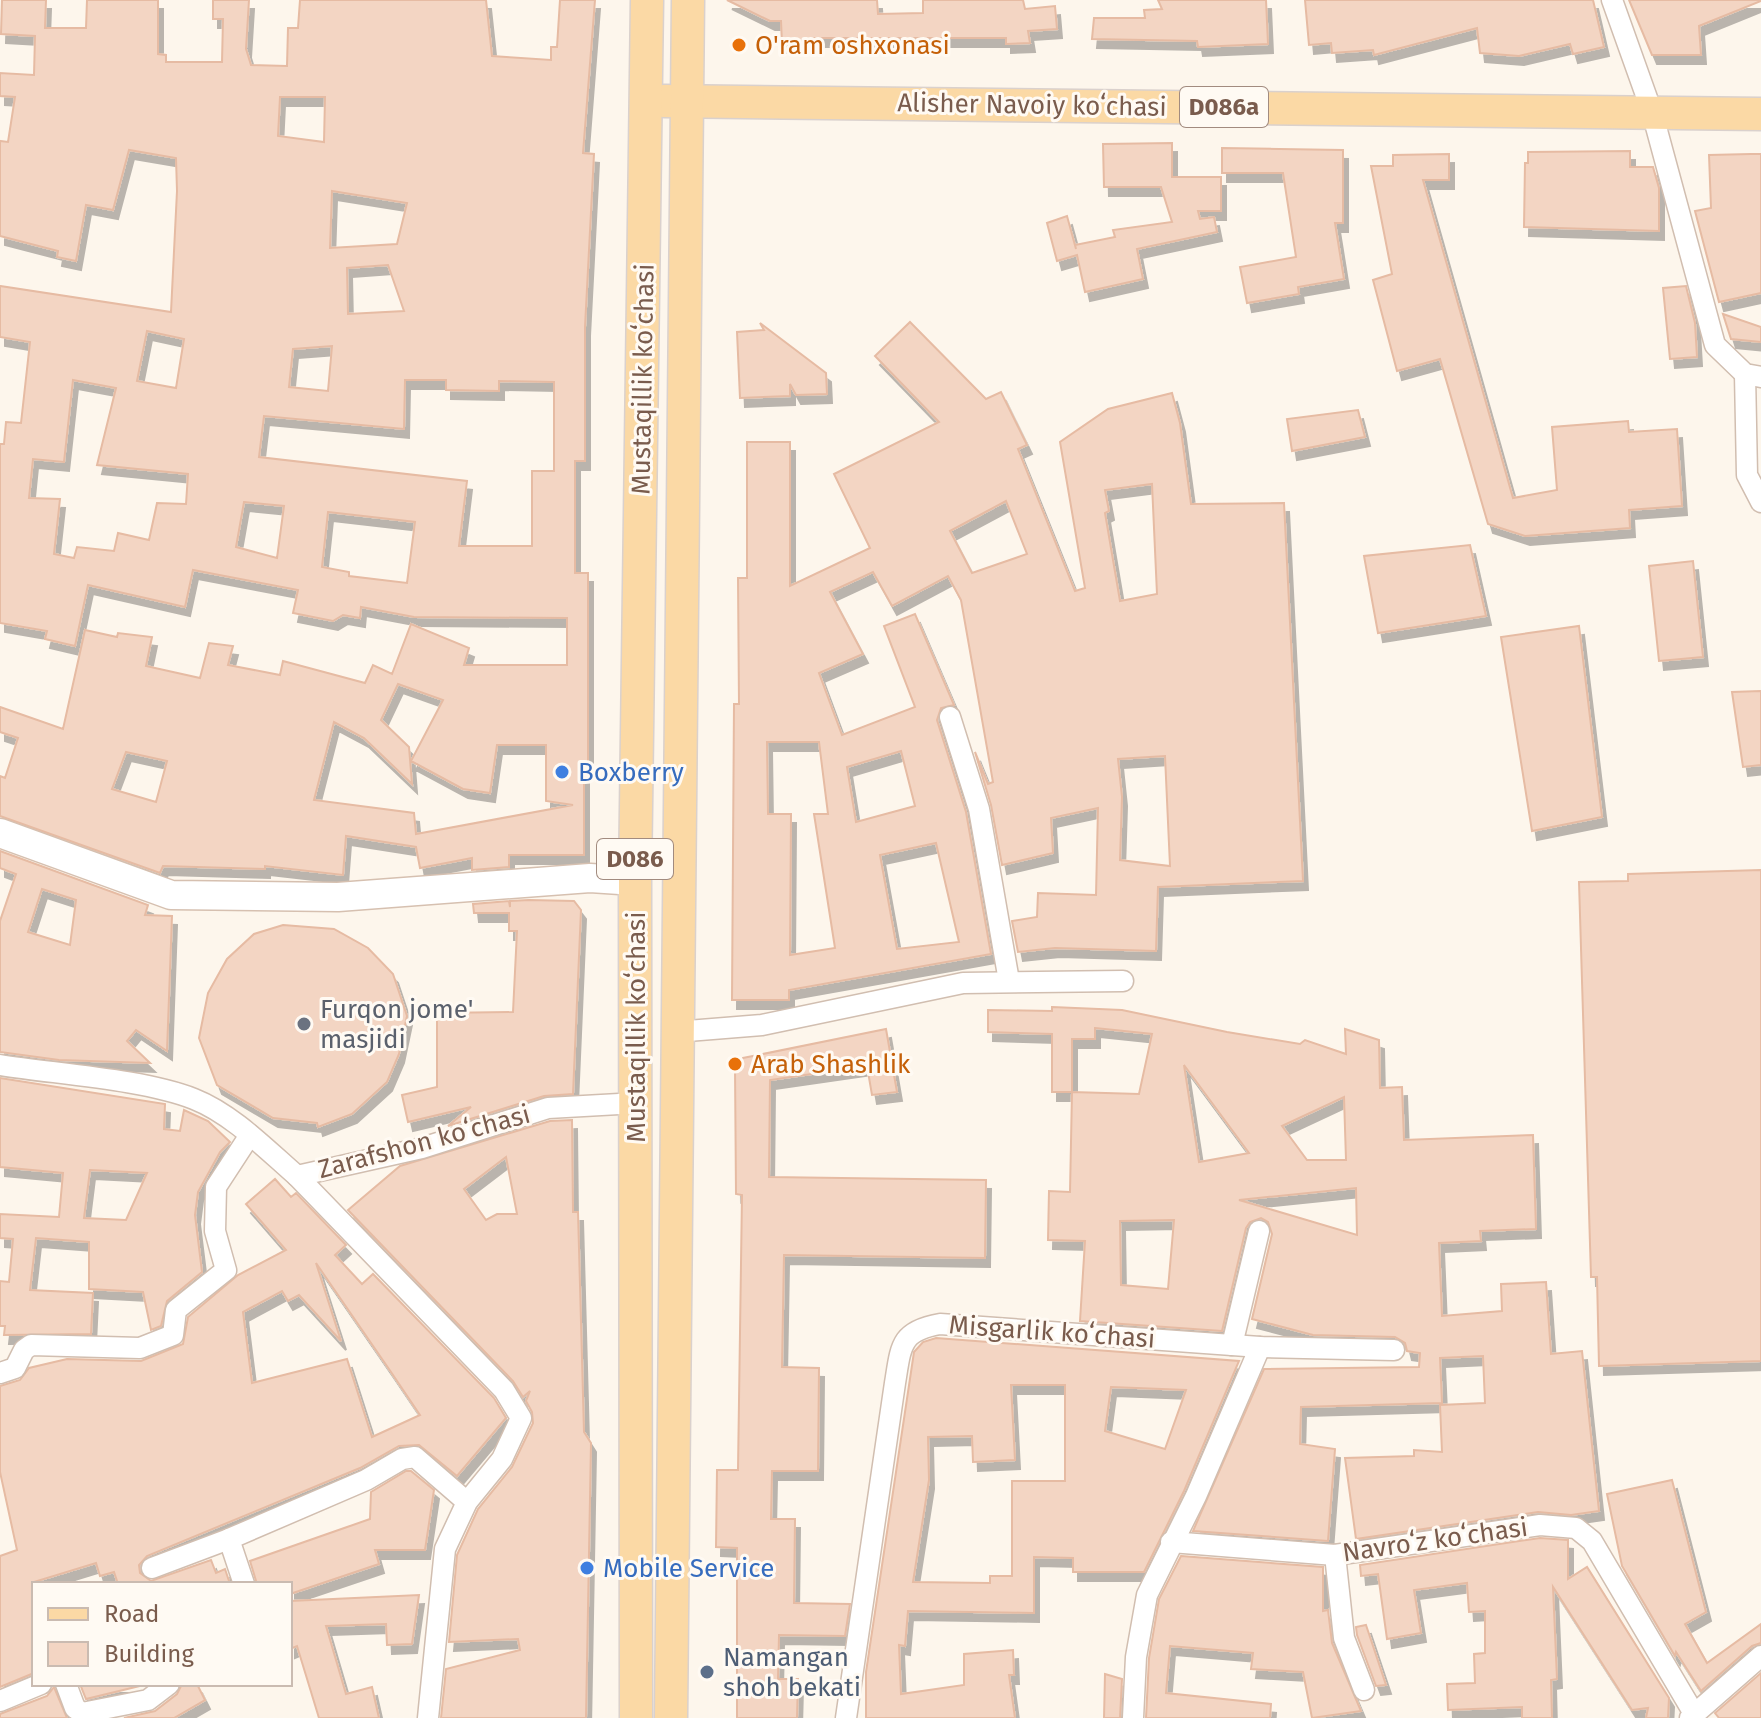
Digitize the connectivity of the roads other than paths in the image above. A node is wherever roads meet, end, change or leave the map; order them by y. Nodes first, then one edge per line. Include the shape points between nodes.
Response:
1 (647, 0) edge
2 (688, 0) edge
3 (1612, 0) edge
4 (647, 100) junction
5 (687, 101) junction
6 (1652, 112) junction
7 (1761, 114) edge
8 (1753, 376) edge
9 (1761, 502) edge
10 (950, 717) dead end
11 (0, 833) edge
12 (635, 881) junction
13 (1009, 981) junction
14 (1123, 981) dead end
15 (675, 1032) junction
16 (0, 1065) edge
17 (637, 1103) junction
18 (250, 1135) junction
19 (297, 1176) junction
20 (1259, 1231) dead end
21 (1232, 1345) junction
22 (1260, 1347) junction
23 (1394, 1350) dead end
24 (0, 1373) edge
25 (467, 1502) junction
26 (229, 1539) junction
27 (1171, 1542) junction
28 (1335, 1555) junction
29 (152, 1568) dead end
30 (243, 1582) edge
31 (1761, 1656) edge
32 (36, 1686) edge
33 (67, 1686) edge
34 (167, 1686) edge
35 (1364, 1690) dead end
36 (0, 1701) edge
37 (148, 1709) edge
38 (1692, 1715) edge
39 (428, 1718) edge
40 (636, 1718) edge
41 (671, 1718) edge
42 (846, 1718) edge
43 (1133, 1718) edge

1 - 4 main road, Mustaqillik koʻchasi / D086
2 - 5 main road, Mustaqillik koʻchasi / D086
3 - 6 street
4 - 5 main road, D086a
4 - 12 main road, Mustaqillik koʻchasi / D086
5 - 6 main road, Alisher Navoiy koʻchasi / D086a
5 - 15 main road, Mustaqillik koʻchasi / D086
6 - 7 main road, Alisher Navoiy koʻchasi / D086a
6 - 8 street via 1715,345
8 - 9 street via 1747,475
10 - 13 street via 979,809
11 - 12 street via 171,895 338,897 590,878
12 - 17 main road, Mustaqillik koʻchasi / D086
13 - 14 street
13 - 15 street via 963,983 762,1025
15 - 41 main road, Mustaqillik koʻchasi / D086
16 - 18 street, Zarafshon koʻchasi via 195,1099
17 - 19 street, Zarafshon koʻchasi via 548,1108 422,1148
17 - 40 main road, Mustaqillik koʻchasi / D086
18 - 19 street, Zarafshon koʻchasi
18 - 24 street via 216,1187 215,1231 226,1270 176,1310 173,1335 146,1347 31,1345 15,1368
19 - 25 street via 504,1390 521,1418 502,1459
20 - 21 street
21 - 22 street, Misgarlik koʻchasi
21 - 42 street, Misgarlik koʻchasi via 940,1324 911,1333 902,1348 895,1383
22 - 23 street, Misgarlik koʻchasi
22 - 27 street
25 - 26 street via 415,1457 402,1459
25 - 39 street via 445,1549
26 - 29 street
26 - 30 street
27 - 28 street, Navroʻz koʻchasi
27 - 43 street via 1147,1595
28 - 35 street via 1344,1638
28 - 38 street, Navroʻz koʻchasi via 1497,1529 1576,1528 1592,1541
31 - 38 street
32 - 36 street
33 - 37 street via 82,1713
34 - 37 street

